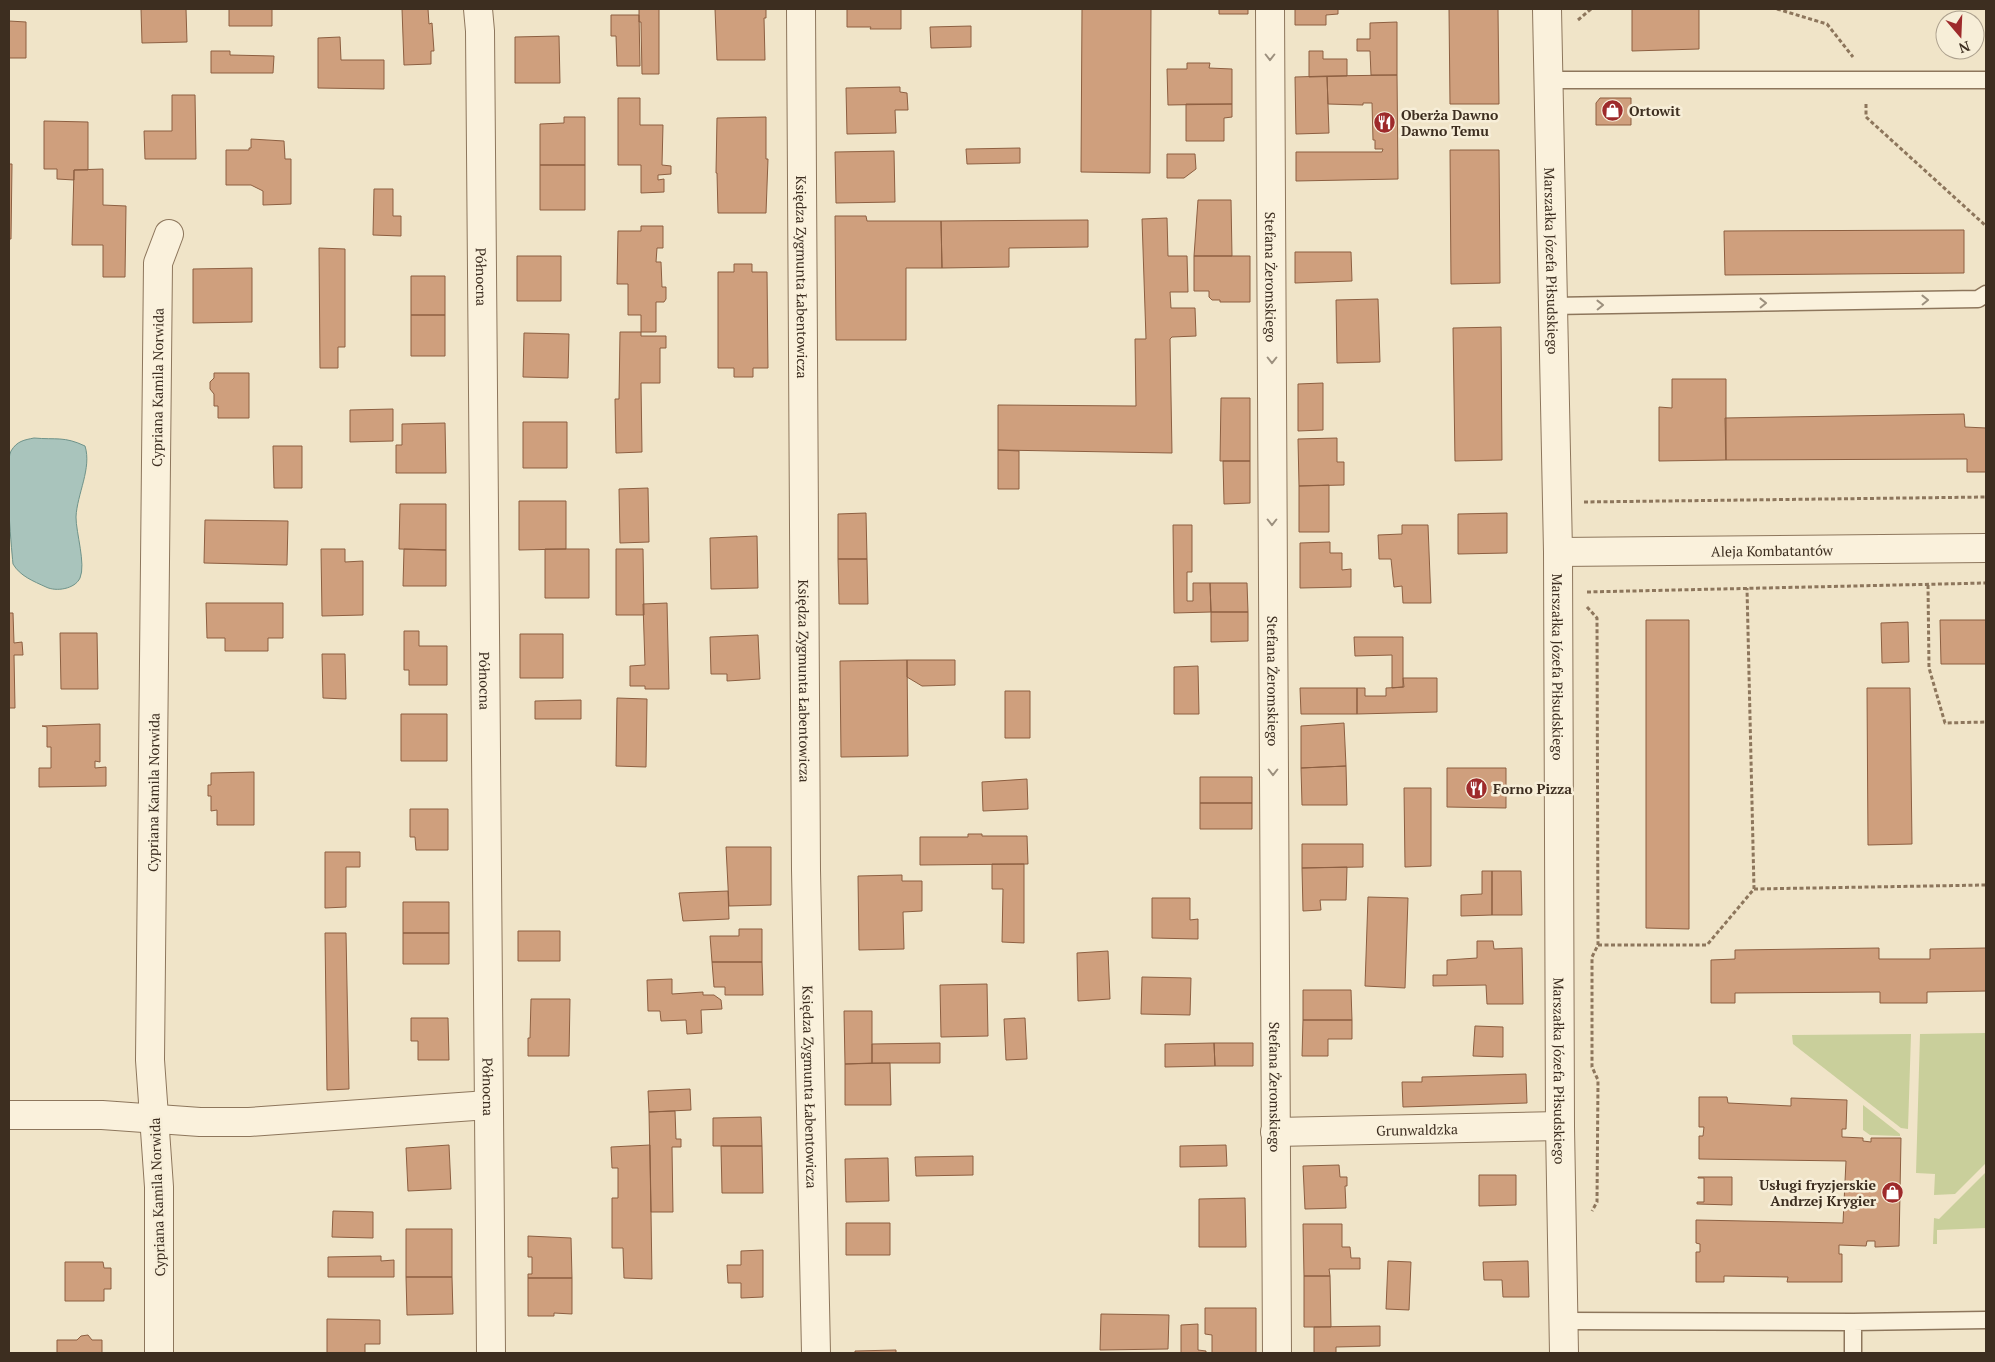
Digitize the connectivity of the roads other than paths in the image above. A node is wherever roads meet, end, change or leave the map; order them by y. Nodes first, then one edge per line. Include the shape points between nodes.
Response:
1 (478, 9) edge
2 (801, 9) edge
3 (1270, 9) edge
4 (1547, 9) edge
5 (1547, 80) junction
6 (1986, 80) edge
7 (169, 234) dead end
8 (1986, 294) edge
9 (1551, 306) junction
10 (1986, 548) edge
11 (1558, 552) junction
12 (488, 1105) junction
13 (9, 1116) edge
14 (155, 1119) junction
15 (1560, 1126) junction
16 (1275, 1132) junction
17 (1986, 1320) edge
18 (1564, 1321) junction
19 (1853, 1322) junction
20 (159, 1353) edge
21 (491, 1353) edge
22 (816, 1353) edge
23 (1277, 1353) edge
24 (1564, 1353) edge
25 (1852, 1353) edge

1 - 12 street, Północna
2 - 22 street, Księdza Zygmunta Łabentowicza via 806,860
3 -> 16 street, Stefana Żeromskiego
4 - 5 street, Marszałka Józefa Piłsudskiego
5 - 6 lane
5 - 9 street, Marszałka Józefa Piłsudskiego
7 - 14 street, Cypriana Kamila Norwida via 158,263 150,1060
9 -> 8 lane via 1978,299
9 - 11 street, Marszałka Józefa Piłsudskiego
10 - 11 street, Aleja Kombatantów
11 - 15 street, Marszałka Józefa Piłsudskiego
12 - 14 street via 249,1122
12 - 21 street, Północna
13 - 14 street via 102,1115
14 - 20 street, Cypriana Kamila Norwida via 159,1187
15 - 16 street, Grunwaldzka
15 - 18 street, Marszałka Józefa Piłsudskiego
16 - 23 street, Stefana Żeromskiego
17 - 19 lane
18 - 19 lane
18 - 24 street, Marszałka Józefa Piłsudskiego
19 - 25 lane

